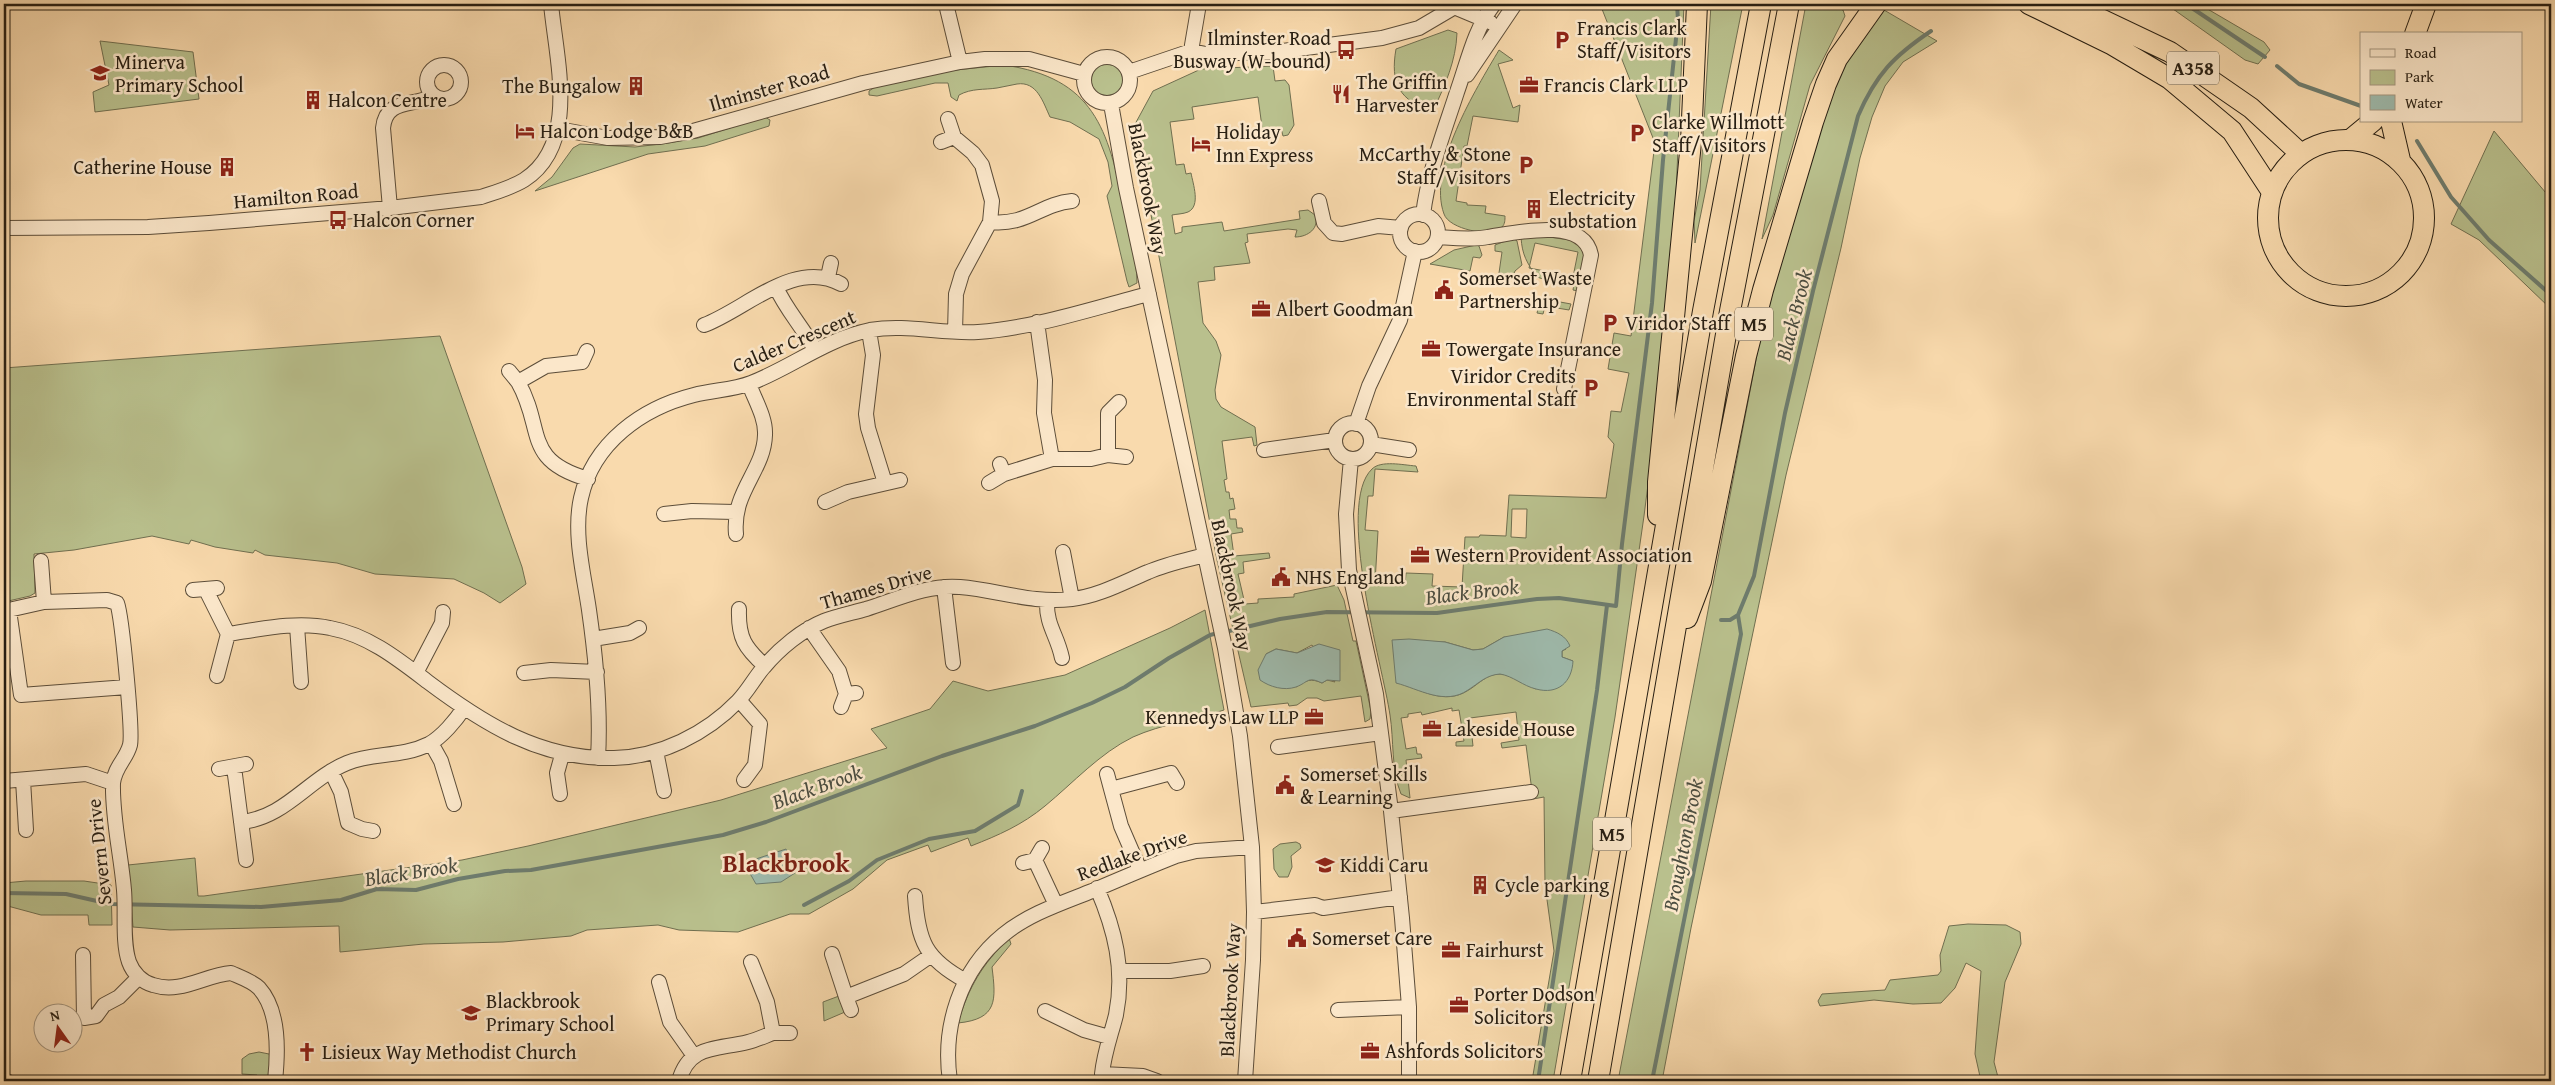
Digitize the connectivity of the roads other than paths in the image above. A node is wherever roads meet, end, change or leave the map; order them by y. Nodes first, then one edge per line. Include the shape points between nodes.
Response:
1 (551, 4) edge
2 (946, 4) edge
3 (1199, 4) edge
4 (1494, 4) edge
5 (1514, 4) edge
6 (1696, 4) edge
7 (1876, 4) edge
8 (2069, 4) edge
9 (2426, 4) edge
10 (1450, 6) edge
11 (2033, 6) edge
12 (1760, 8) edge
13 (1788, 11) edge
14 (1483, 19) junction
15 (1500, 25) junction
16 (2416, 32) edge
17 (1191, 51) junction
18 (960, 62) junction
19 (1129, 72) junction
20 (1084, 74) junction
21 (1458, 90) junction
22 (433, 96) dead end
23 (1111, 104) junction
24 (948, 119) dead end
25 (2372, 122) edge
26 (2391, 122) edge
27 (558, 129) junction
28 (2350, 140) junction
29 (2301, 154) junction
30 (2400, 160) junction
31 (2272, 192) junction
32 (1064, 199) dead end
33 (1319, 201) dead end
34 (390, 208) junction
35 (1423, 215) junction
36 (990, 222) junction
37 (4, 228) edge
38 (1401, 228) junction
39 (1438, 237) junction
40 (1415, 251) junction
41 (841, 284) dead end
42 (776, 287) junction
43 (1149, 294) junction
44 (1037, 322) junction
45 (704, 325) dead end
46 (869, 331) junction
47 (955, 332) junction
48 (815, 350) junction
49 (584, 361) dead end
50 (509, 371) dead end
51 (518, 382) junction
52 (749, 384) junction
53 (1564, 389) dead end
54 (1119, 402) dead end
55 (1356, 424) junction
56 (1335, 440) junction
57 (1371, 444) junction
58 (1264, 450) dead end
59 (1409, 450) dead end
60 (1108, 455) junction
61 (1126, 457) dead end
62 (1052, 459) junction
63 (1351, 459) junction
64 (588, 479) junction
65 (900, 480) dead end
66 (884, 483) junction
67 (989, 483) dead end
68 (831, 495) dead end
69 (672, 508) dead end
70 (735, 512) junction
71 (736, 534) dead end
72 (1205, 555) junction
73 (40, 561) dead end
74 (1061, 562) dead end
75 (944, 587) junction
76 (1656, 587) junction
77 (205, 589) dead end
78 (1072, 599) junction
79 (1047, 600) junction
80 (44, 602) junction
81 (6, 610) edge
82 (735, 619) dead end
83 (446, 620) dead end
84 (297, 626) junction
85 (808, 628) junction
86 (228, 634) junction
87 (635, 635) dead end
88 (593, 639) junction
89 (948, 657) dead end
90 (1671, 657) junction
91 (1062, 658) dead end
92 (765, 666) junction
93 (597, 672) junction
94 (416, 673) junction
95 (524, 673) dead end
96 (304, 675) dead end
97 (218, 676) dead end
98 (127, 687) junction
99 (848, 698) dead end
100 (739, 700) junction
101 (464, 708) junction
102 (1381, 733) junction
103 (431, 743) junction
104 (1278, 747) dead end
105 (656, 752) junction
106 (562, 755) junction
107 (598, 758) junction
108 (219, 769) dead end
109 (331, 771) junction
110 (1173, 772) dead end
111 (1107, 774) dead end
112 (23, 780) junction
113 (744, 780) dead end
114 (4, 781) edge
115 (114, 783) junction
116 (1111, 789) junction
117 (664, 791) dead end
118 (1531, 792) dead end
119 (560, 794) dead end
120 (454, 804) dead end
121 (1391, 811) junction
122 (241, 822) junction
123 (26, 830) dead end
124 (373, 831) dead end
125 (1252, 847) junction
126 (1033, 857) dead end
127 (246, 860) dead end
128 (1140, 870) junction
129 (1097, 888) junction
130 (915, 896) dead end
131 (1400, 897) junction
132 (1056, 905) junction
133 (1254, 912) junction
134 (832, 954) dead end
135 (83, 955) dead end
136 (930, 956) junction
137 (1203, 966) dead end
138 (1120, 971) junction
139 (752, 972) dead end
140 (138, 978) junction
141 (966, 981) junction
142 (659, 982) dead end
143 (1409, 1007) junction
144 (1338, 1010) dead end
145 (1045, 1011) dead end
146 (773, 1033) junction
147 (790, 1033) dead end
148 (1108, 1037) junction
149 (694, 1056) junction
150 (1103, 1078) edge
151 (275, 1081) edge
152 (679, 1081) edge
153 (950, 1081) edge
154 (1157, 1081) edge
155 (1245, 1081) edge
156 (1409, 1081) edge
157 (1570, 1081) edge
158 (1598, 1081) edge

1 - 27 street, Hamilton Road via 561,106
2 - 18 street
3 - 17 street
4 - 14 street
5 - 15 street
6 - 76 highway, M5 via 1691,142 1658,482
7 - 90 highway, M5 via 1838,59 1812,122 1746,356 1701,581
8 - 29 highway, A358 via 2170,52 2251,108
9 - 16 highway
10 - 14 street
10 - 17 street via 1408,32 1345,45 1275,52 1206,54
11 - 31 highway, A358 via 2111,44 2170,79 2232,131
12 - 76 highway, M5 via 1725,187
13 - 90 highway, M5 via 1730,311
14 - 15 street
14 - 21 street via 1470,48
15 - 21 street
17 - 19 street
18 - 20 street, Ilminster Road via 1015,57 1050,63
18 - 27 street, Ilminster Road via 862,83 660,138 608,138
19 - 20 street via 1119,60 1104,57 1091,63
19 - 23 street via 1129,90
20 - 23 street via 1089,96
21 - 35 street via 1427,189
22 - 34 street via 425,101 394,107 384,117
23 - 43 street, Blackbrook Way
24 - 36 street via 948,140 973,152 982,165 992,201
25 - 28 highway
26 - 30 highway
27 - 34 street, Hamilton Road via 552,150 540,166 508,188 481,197
28 - 29 highway via 2323,143
28 - 30 highway via 2377,146
29 - 31 highway via 2284,170
30 - 31 highway via 2417,182 2425,208 2424,235 2413,260 2395,281 2371,294 2344,297 2317,292 2296,279 2280,261 2270,239 2267,215
32 - 36 street via 1022,220 1007,224
33 - 38 street via 1324,223 1333,233 1378,226
34 - 37 street, Hamilton Road via 148,227
35 - 38 street via 1407,219
35 - 39 street via 1435,223
36 - 47 street via 960,280 956,294
38 - 40 street via 1403,243
39 - 40 street via 1432,247
39 - 53 street via 1487,238 1537,230 1578,234 1587,242 1591,255
40 - 55 street via 1400,320 1369,386
41 - 42 street via 830,270
42 - 45 street via 717,314
42 - 48 street via 783,304
43 - 44 street, Calder Crescent
43 - 72 street, Blackbrook Way
44 - 47 street, Calder Crescent via 984,331
44 - 62 street via 1045,380 1044,412
46 - 47 street, Calder Crescent via 891,327
46 - 48 street, Calder Crescent
46 - 66 street via 873,355 866,414
48 - 52 street, Calder Crescent
49 - 51 street via 546,366
50 - 51 street
51 - 64 street via 525,395 542,454 563,471
52 - 64 street, Calder Crescent via 678,399 631,423 604,450
52 - 70 street via 766,434 764,447
54 - 60 street via 1104,412
55 - 56 street via 1340,429
55 - 57 street via 1369,433
56 - 58 street
56 - 63 street via 1339,453
57 - 59 street
57 - 63 street via 1364,455
60 - 61 street
60 - 62 street via 1091,459
62 - 67 street via 1002,469
63 - 102 street via 1346,514 1349,570
64 - 88 street, Calder Crescent via 581,498 579,534
65 - 66 street
66 - 68 street
69 - 70 street
70 - 71 street
72 - 78 street, Thames Drive
72 - 125 street, Blackbrook Way via 1236,711
73 - 80 street
74 - 78 street
75 - 79 street, Thames Drive
75 - 85 street, Thames Drive via 825,620
75 - 89 street
76 - 157 highway, M5
77 - 86 street
78 - 79 street, Thames Drive
79 - 91 street via 1050,628 1062,636
80 - 81 street
80 - 98 street via 107,600 117,603
81 - 98 street via 21,694
82 - 92 street via 749,653
83 - 94 street
84 - 86 street, Thames Drive
84 - 94 street, Thames Drive via 330,628 369,642 386,650
84 - 96 street
85 - 92 street, Thames Drive
85 - 99 street via 839,671
86 - 97 street
87 - 88 street
88 - 93 street, Calder Crescent
90 - 158 highway, M5
92 - 100 street, Thames Drive
93 - 95 street via 551,670 538,678
93 - 107 street, Calder Crescent
94 - 101 street, Thames Drive
98 - 115 street via 131,743 114,771
100 - 105 street, Thames Drive via 708,726 678,744
100 - 113 street via 765,724 757,739 755,764
101 - 103 street
101 - 106 street, Thames Drive via 505,733
102 - 104 street
102 - 121 street
103 - 109 street via 406,753 349,762
103 - 120 street via 441,761 444,791
105 - 107 street, Thames Drive
105 - 117 street
106 - 107 street, Thames Drive
106 - 119 street via 557,773
108 - 122 street via 240,766
109 - 122 street via 282,808 255,821
109 - 124 street via 341,792 344,826
110 - 116 street
111 - 116 street
112 - 114 street, Severn Drive
112 - 115 street, Severn Drive via 86,774
112 - 123 street
115 - 140 street, Severn Drive via 127,953
116 - 128 street via 1121,826
118 - 121 street
121 - 131 street
122 - 127 street
125 - 128 street, Redlake Drive via 1196,851
125 - 133 street, Blackbrook Way
126 - 132 street
128 - 129 street, Redlake Drive
129 - 132 street, Redlake Drive
129 - 138 street via 1108,912
130 - 136 street via 917,920
131 - 133 street via 1323,908
131 - 143 street
132 - 141 street, Redlake Drive via 1005,933 976,964
133 - 155 street, Blackbrook Way
134 - 136 street via 848,1004
135 - 140 street via 84,1018 96,1016 104,1005 119,997
136 - 141 street
137 - 138 street via 1170,971
138 - 148 street via 1115,1017
139 - 146 street via 767,1002
140 - 151 street via 167,988 232,973 258,987 271,1009 275,1030
141 - 153 street, Redlake Drive via 956,1002 948,1039
142 - 149 street via 670,995 670,1022
143 - 144 street
143 - 156 street
145 - 148 street via 1084,1030
146 - 147 street
146 - 149 street
148 - 150 street
149 - 152 street via 683,1069
150 - 154 street via 1143,1076

